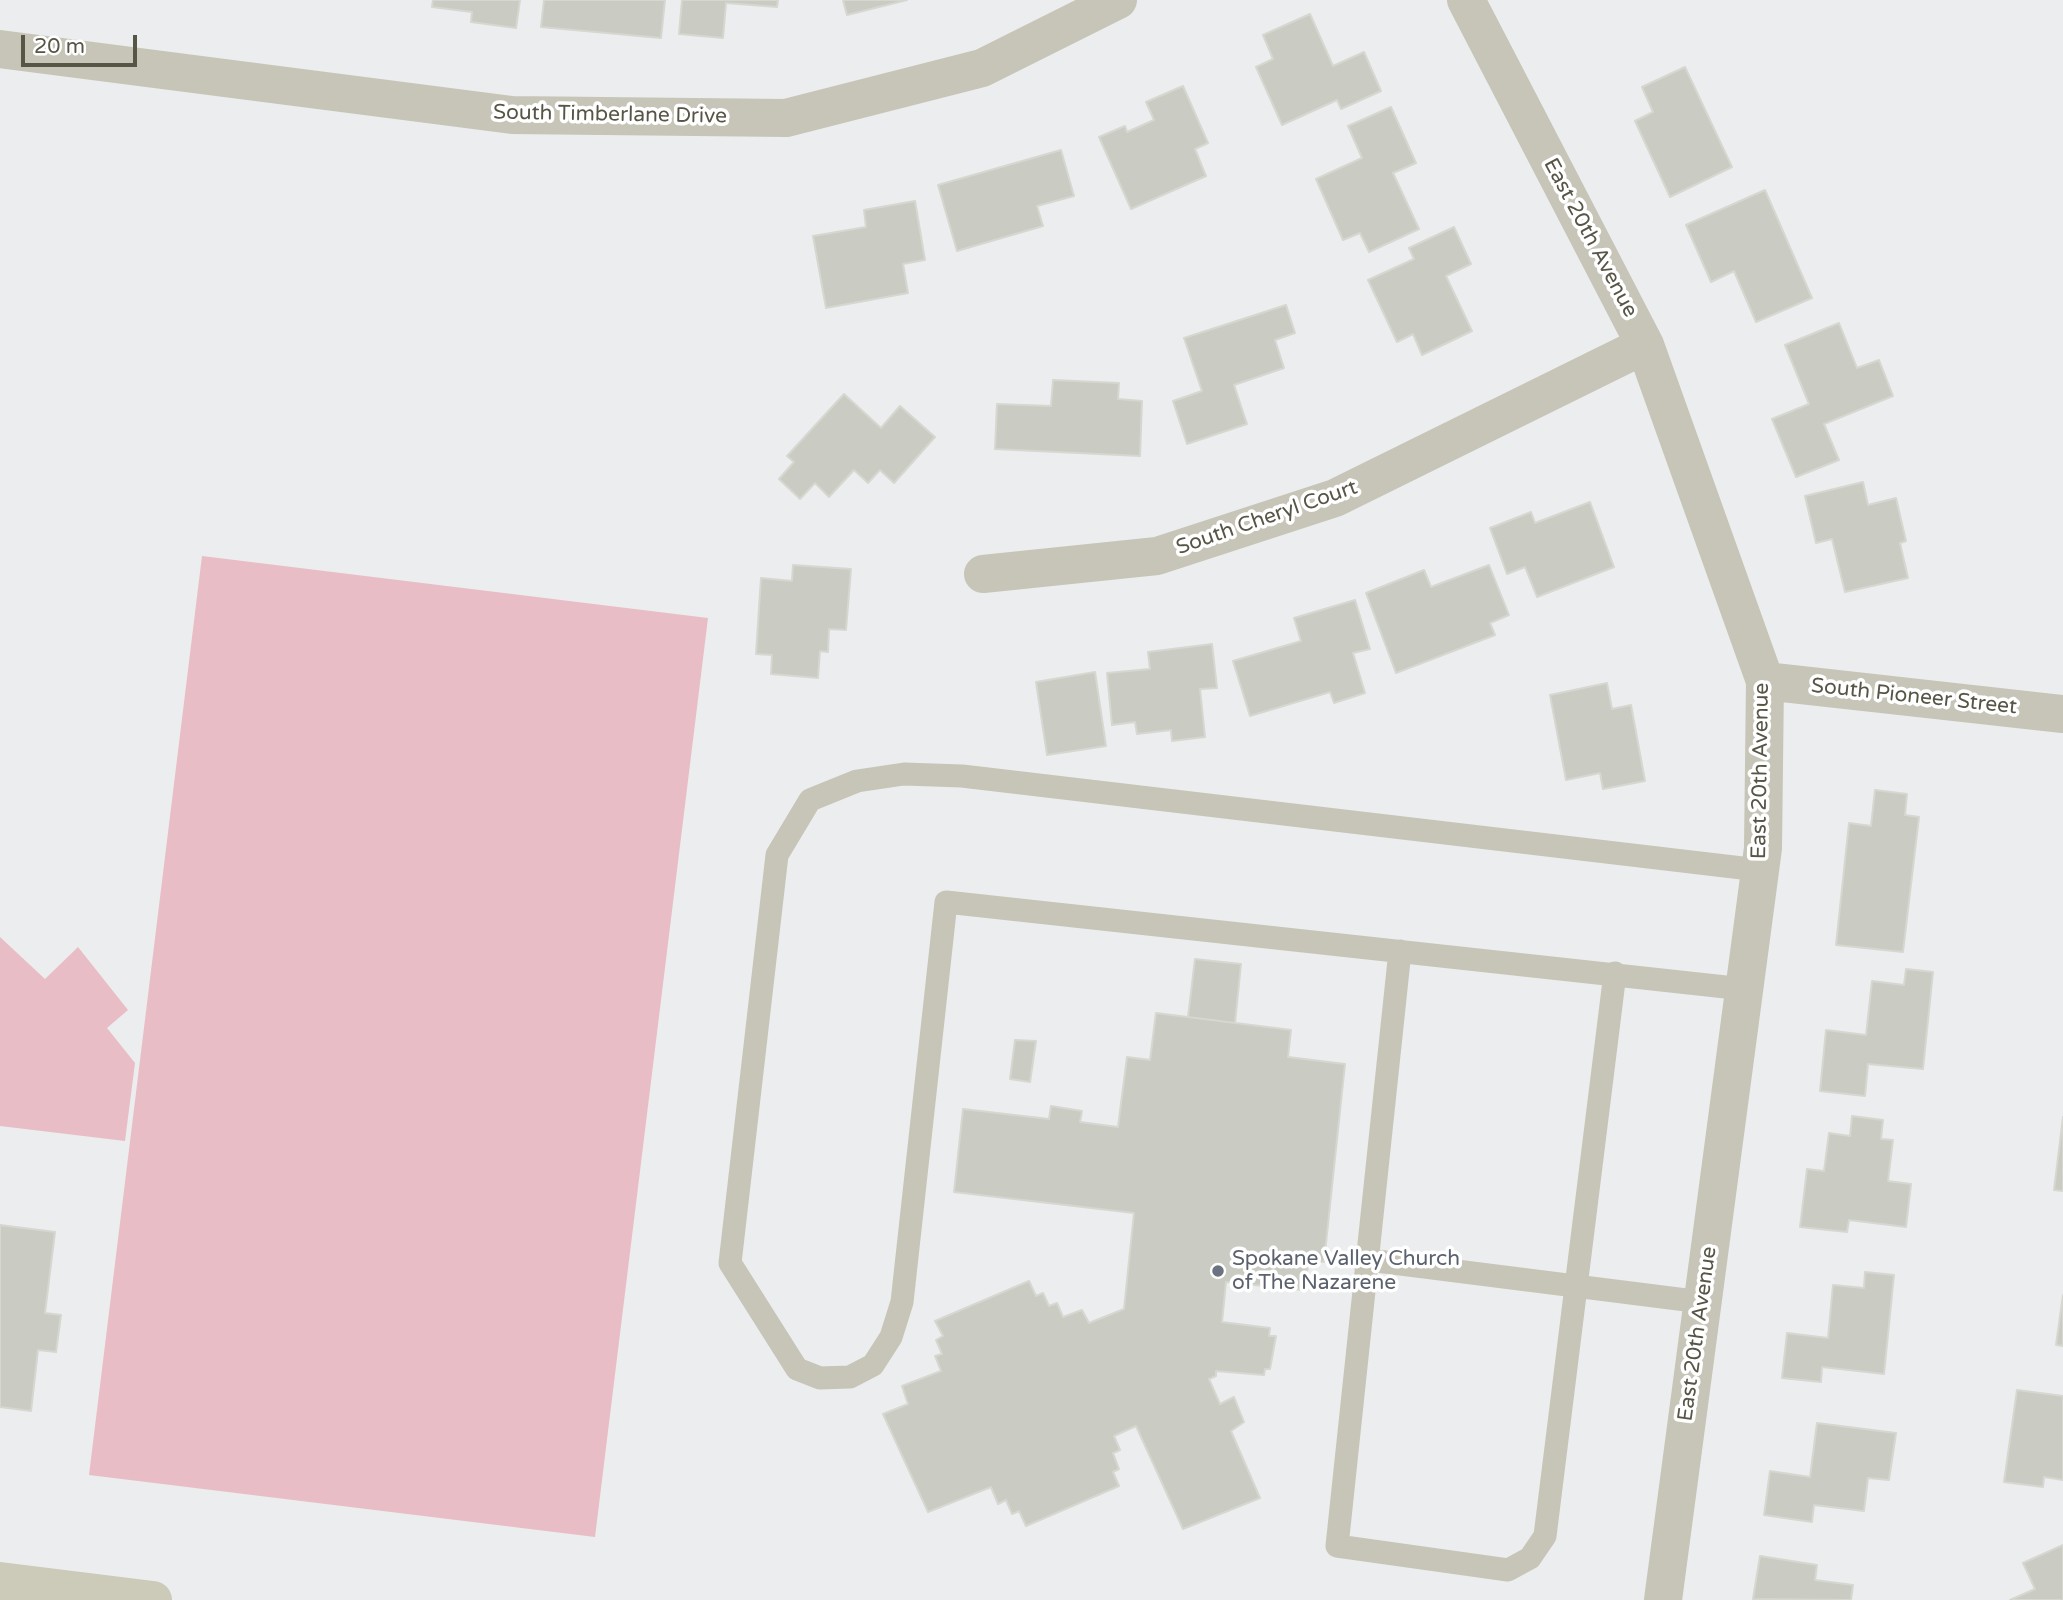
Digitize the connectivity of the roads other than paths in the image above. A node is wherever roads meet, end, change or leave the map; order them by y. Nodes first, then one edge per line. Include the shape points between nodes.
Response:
1 (1118, 0) edge
2 (1466, 0) edge
3 (0, 49) edge
4 (1645, 345) junction
5 (983, 574) dead end
6 (1765, 681) junction
7 (2063, 714) edge
8 (1759, 870) junction
9 (1400, 951) junction
10 (1615, 974) junction
11 (1744, 989) junction
12 (1369, 1260) junction
13 (1578, 1287) junction
14 (1702, 1302) junction
15 (0, 1580) edge
16 (153, 1600) edge
17 (1663, 1600) edge

1 - 3 street, South Timberlane Drive via 982,68 786,118 512,115
2 - 4 street, East 20th Avenue
4 - 5 street, South Cheryl Court via 1335,498 1157,556
4 - 6 street, East 20th Avenue
6 - 7 street, South Pioneer Street
6 - 8 street, East 20th Avenue
8 - 9 lane via 962,776 904,774 857,781 810,800 777,855 730,1263 797,1369 820,1378 850,1377 873,1364 891,1337 902,1302 946,902
8 - 11 street, East 20th Avenue
9 - 10 lane
9 - 12 lane
10 - 11 lane
10 - 13 lane
11 - 14 street, East 20th Avenue
12 - 13 lane
12 - 13 lane via 1337,1546 1508,1570 1530,1558 1545,1536
13 - 14 lane
14 - 17 street, East 20th Avenue
15 - 16 main road

